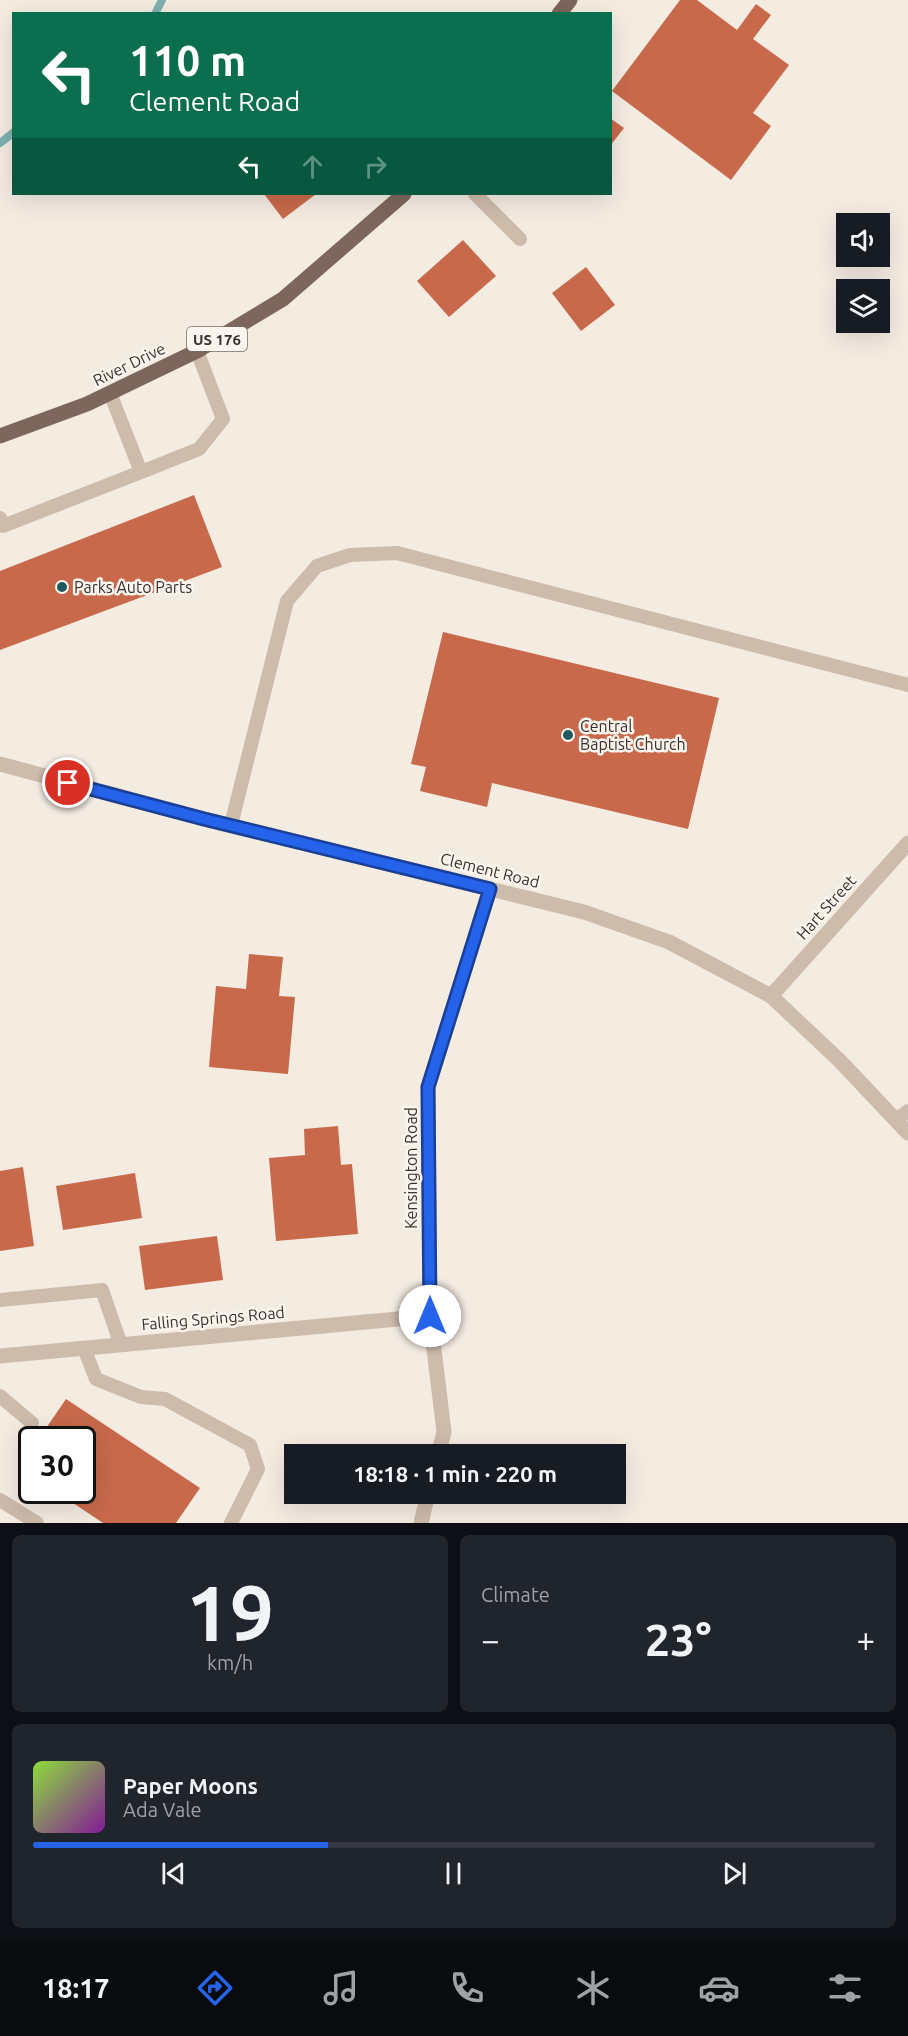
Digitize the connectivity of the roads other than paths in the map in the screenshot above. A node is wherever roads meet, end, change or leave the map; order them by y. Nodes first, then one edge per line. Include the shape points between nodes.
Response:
1 (570, 0) edge
2 (561, 12) edge
3 (476, 195) edge
4 (396, 196) edge
5 (520, 239) dead end
6 (197, 351) junction
7 (110, 393) junction
8 (0, 436) edge
9 (141, 472) junction
10 (0, 518) edge
11 (908, 685) edge
12 (0, 765) edge
13 (231, 825) junction
14 (908, 843) edge
15 (490, 889) junction
16 (771, 996) junction
17 (902, 1115) edge
18 (908, 1133) edge
19 (0, 1300) edge
20 (430, 1316) junction
21 (121, 1345) junction
22 (84, 1348) junction
23 (0, 1356) edge
24 (0, 1396) edge
25 (32, 1423) dead end
26 (441, 1444) edge
27 (0, 1500) edge
28 (426, 1504) edge
29 (38, 1523) edge
30 (231, 1523) edge
31 (421, 1523) edge

1 - 2 main road
3 - 5 lane
4 - 6 main road, River Drive / US 176 via 283,298
6 - 7 main road, River Drive / US 176
6 - 9 lane via 223,419 199,448
7 - 8 main road, River Drive / US 176
7 - 9 lane
9 - 10 lane via 3,526
11 - 13 lane via 397,553 350,555 317,567 286,601
12 - 13 street, Clement Road
13 - 15 street, Clement Road
14 - 16 street, Hart Street
15 - 16 street, Clement Road via 584,912 669,942
15 - 20 street, Kensington Road via 428,1087
16 - 17 street, Clement Road
17 - 18 street, Clement Road
19 - 21 lane via 102,1290
20 - 21 street, Falling Springs Road
20 - 26 street, Kensington Road via 444,1432
21 - 22 street, Falling Springs Road
22 - 23 street, Falling Springs Road
22 - 30 lane via 96,1379 141,1397 165,1399 249,1445 258,1469
24 - 25 lane
27 - 29 lane
28 - 31 street

